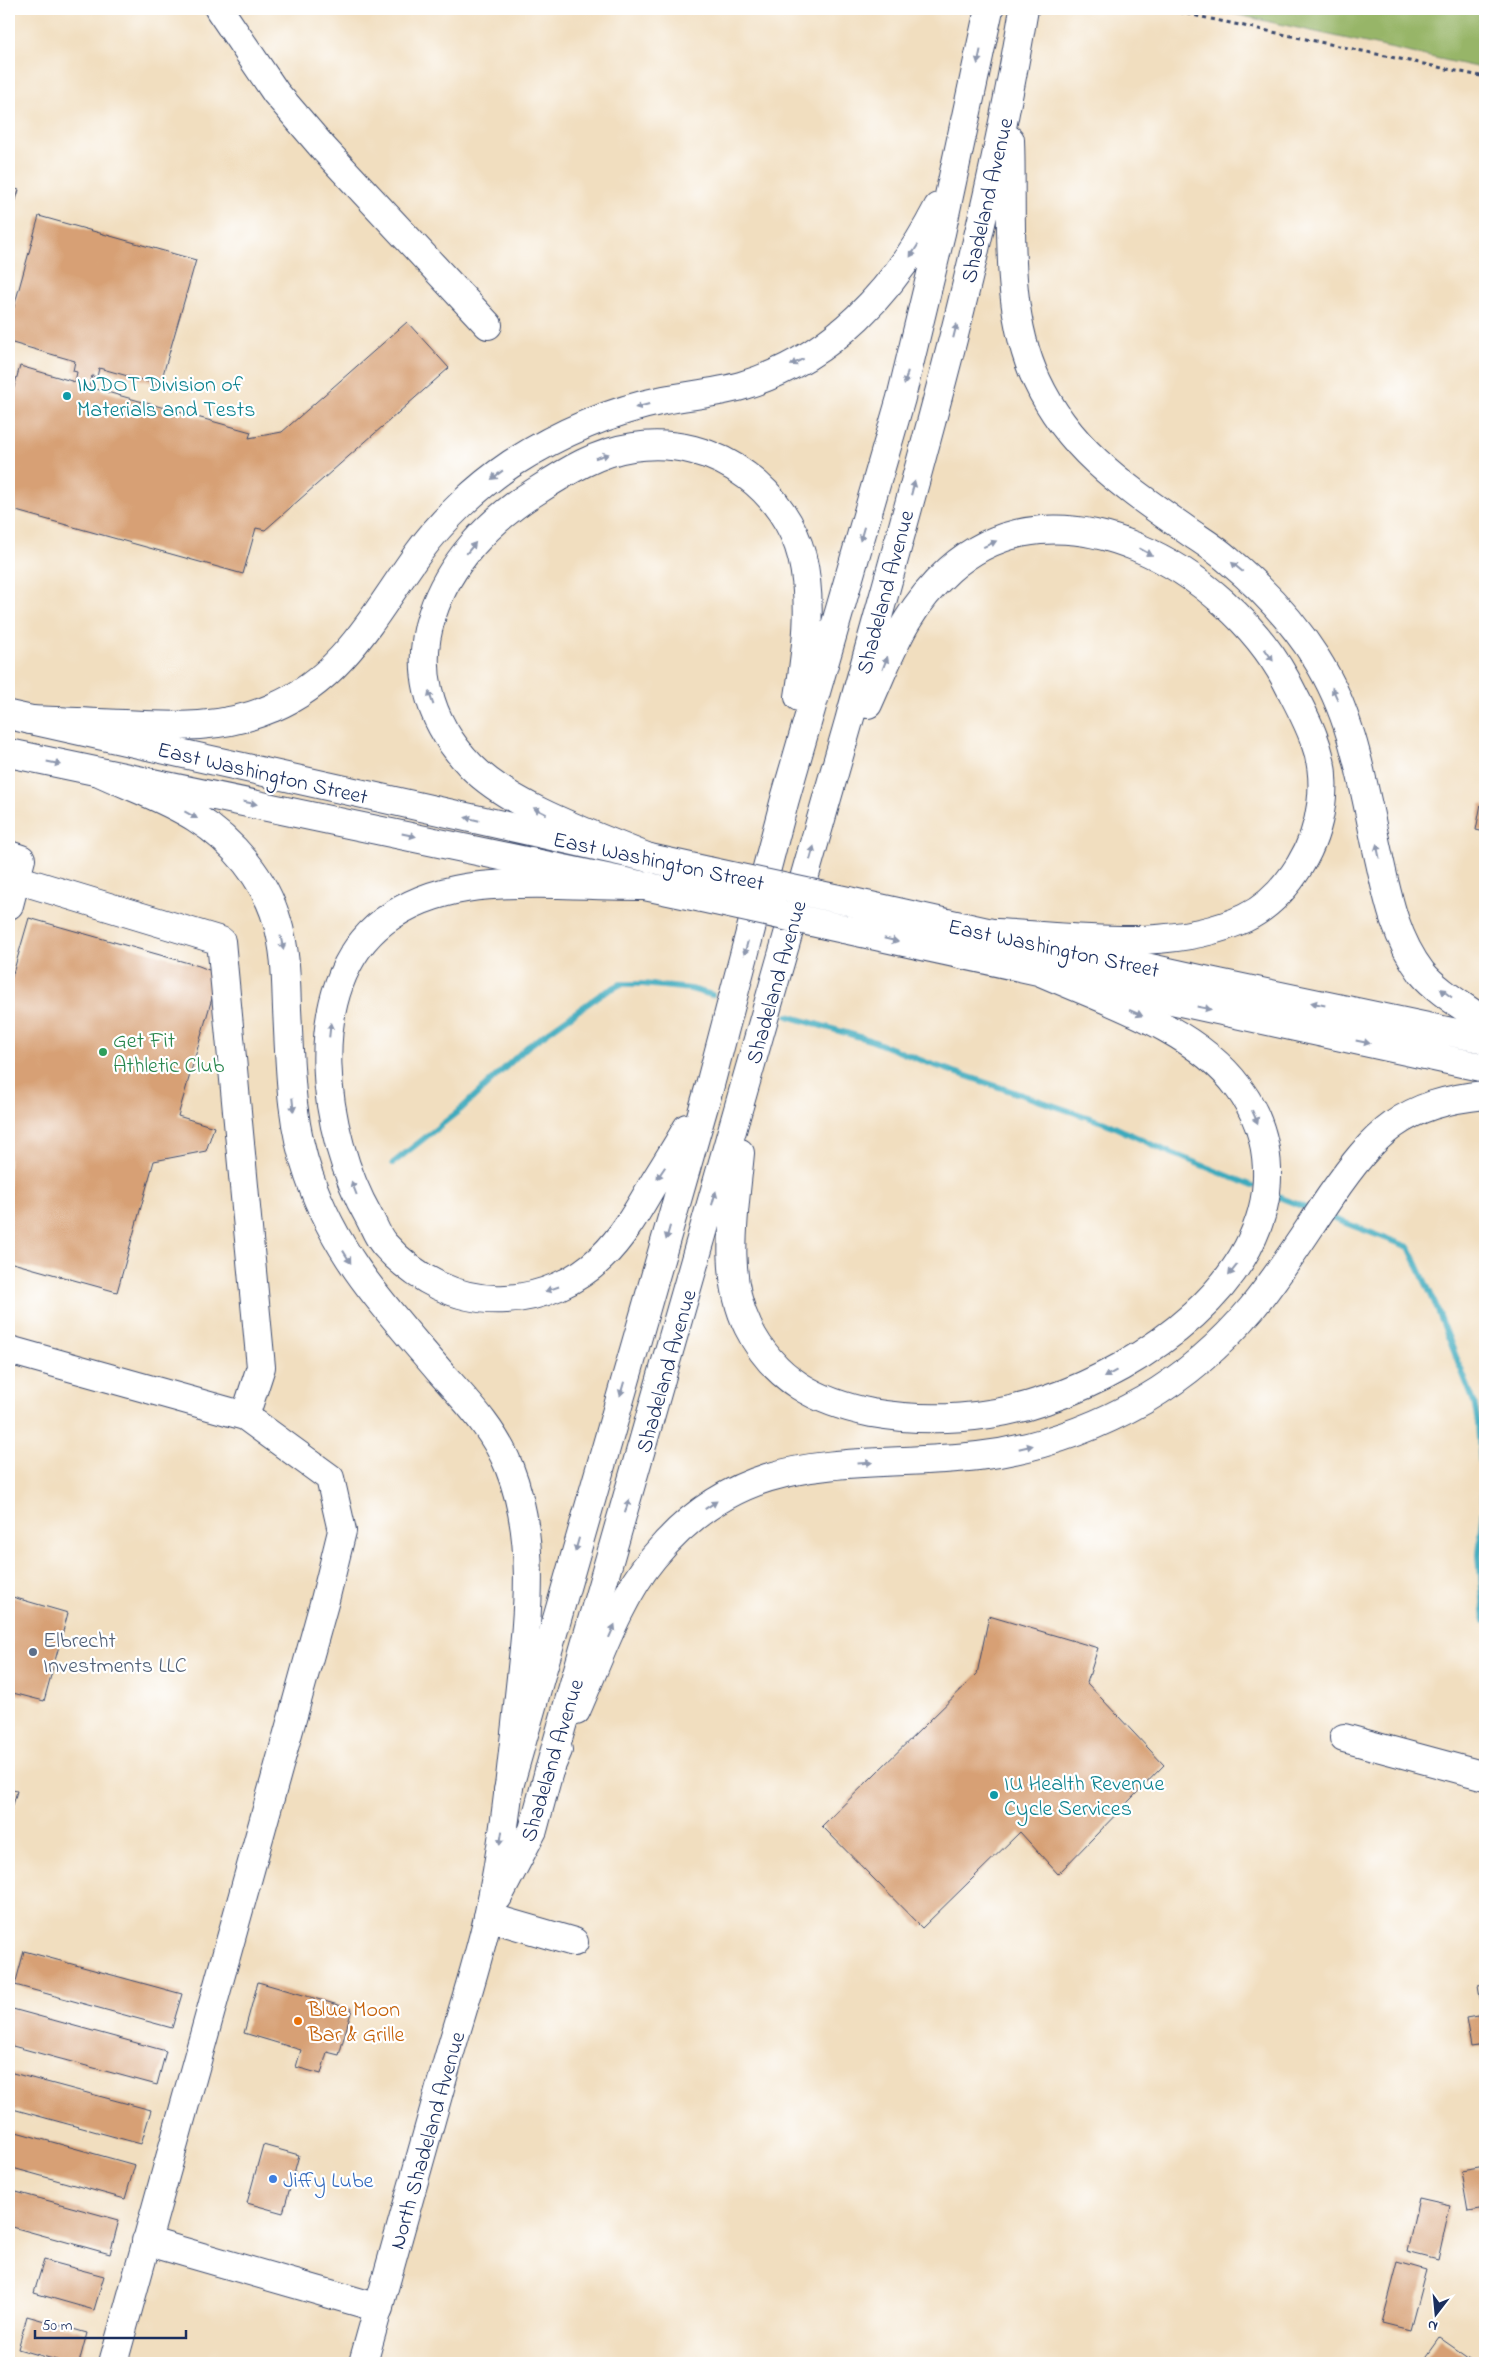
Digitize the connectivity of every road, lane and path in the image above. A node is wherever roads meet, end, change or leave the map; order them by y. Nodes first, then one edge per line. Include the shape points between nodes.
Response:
1 (219, 9) edge
2 (989, 9) edge
3 (1024, 9) edge
4 (1164, 9) edge
5 (1485, 77) edge
6 (1008, 103) junction
7 (958, 160) junction
8 (488, 326) dead end
9 (19, 718) edge
10 (9, 753) edge
11 (99, 772) junction
12 (830, 788) junction
13 (785, 799) junction
14 (649, 858) junction
15 (12, 867) edge
16 (648, 886) junction
17 (9, 904) edge
18 (997, 933) junction
19 (1042, 973) junction
20 (1485, 1022) edge
21 (1485, 1039) edge
22 (1485, 1068) edge
23 (710, 1085) junction
24 (746, 1085) junction
25 (1485, 1095) edge
26 (9, 1350) edge
27 (245, 1416) junction
28 (1344, 1738) dead end
29 (549, 1771) junction
30 (1485, 1776) edge
31 (508, 1790) junction
32 (488, 1917) junction
33 (574, 1942) dead end
34 (146, 2241) junction
35 (379, 2308) junction
36 (113, 2363) edge
37 (363, 2363) edge

1 - 8 main road via 276,93
2 -> 7 main road, Shadeland Avenue
3 - 6 main road, Shadeland Avenue
4 - 5 path
12 -> 6 main road, Shadeland Avenue via 951,346
20 -> 6 main road via 1424,975 1403,944 1390,909 1348,723 1325,672 1294,624 1256,583 1228,559 1095,462 1064,428 1044,397 1027,354 1018,318 1012,251
7 -> 9 main road via 939,206 917,246 883,293 850,326 803,359 751,382 610,414 568,432 512,464 448,518 418,553 348,652 326,676 300,694 256,715 208,726
7 -> 13 main road, Shadeland Avenue via 901,398
14 -> 9 main road, East Washington Street
10 -> 11 main road, East Washington Street
11 -> 16 main road, East Washington Street
11 -> 31 main road via 193,816 230,845 258,880 274,913 284,949 294,1115 301,1152 323,1214 351,1264 373,1294 479,1415 504,1455 520,1499 528,1574 524,1647
12 -> 18 main road via 903,625 940,579 980,548 1005,537 1035,530 1076,530 1106,535 1166,561 1222,601 1254,635 1281,671 1316,745 1322,782 1321,805 1315,832 1297,869 1283,888 1255,912 1226,926 1201,932 1126,940
24 -> 12 main road, Shadeland Avenue
14 -> 13 main road via 526,805 472,768 437,714 425,674 431,614 440,593 463,558 501,517 529,494 598,456 634,447 666,445 711,455 732,465 758,484 771,497 793,532 804,569 807,636
13 -> 23 main road, Shadeland Avenue
14 - 18 main road, East Washington Street, bridge
15 - 17 main road
15 - 27 main road via 221,941 260,1367
16 -> 19 main road, East Washington Street, bridge
23 -> 16 main road via 640,1208 602,1258 564,1284 520,1298 493,1300 461,1295 411,1270 382,1241 359,1201 344,1162 330,1099 328,1062 335,996 354,954 384,921 419,901 458,888 513,883
21 -> 18 main road, East Washington Street
19 -> 22 main road, East Washington Street
19 -> 24 main road via 1141,1015 1184,1039 1209,1058 1237,1085 1250,1105 1266,1157 1266,1195 1260,1222 1244,1256 1227,1278 1188,1319 1154,1346 1109,1374 1045,1401 973,1416 922,1418 886,1415 839,1406 805,1391 767,1358 748,1326 737,1290 732,1230
23 -> 31 main road, Shadeland Avenue
29 -> 24 main road, Shadeland Avenue
29 -> 25 main road via 635,1584 669,1539 706,1508 746,1486 792,1471 829,1465 1006,1451 1078,1432 1129,1409 1184,1373 1239,1323 1263,1294 1356,1160 1375,1139 1397,1122 1430,1105
26 - 27 main road
27 - 34 main road via 330,1478 342,1531
28 - 30 main road
29 - 32 main road, Shadeland Avenue via 533,1830
31 -> 32 main road, Shadeland Avenue
32 - 33 main road
32 - 35 main road, North Shadeland Avenue
34 - 35 main road
34 - 36 main road
35 - 37 main road, North Shadeland Avenue

